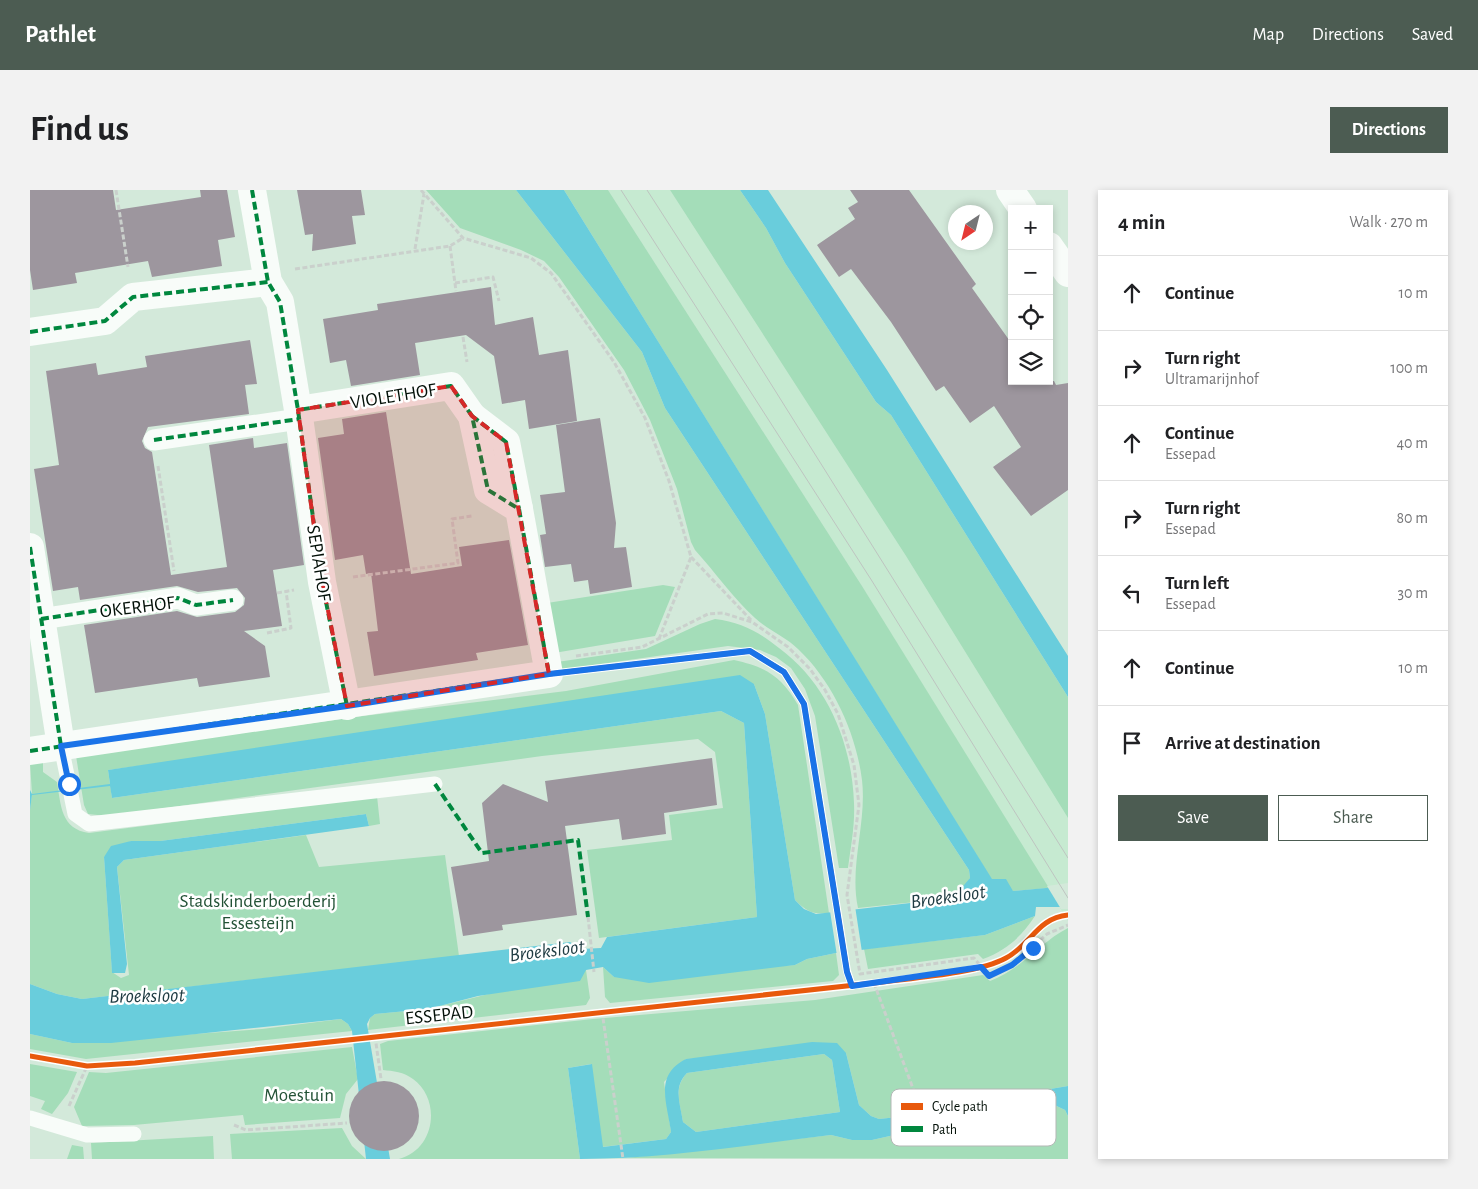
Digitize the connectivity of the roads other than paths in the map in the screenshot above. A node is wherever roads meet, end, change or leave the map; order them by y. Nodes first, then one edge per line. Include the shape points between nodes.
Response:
1 (252, 190) edge
2 (1010, 190) edge
3 (1020, 205) edge
4 (1052, 250) edge
5 (1068, 273) edge
6 (268, 282) junction
7 (30, 332) edge
8 (299, 414) junction
9 (472, 416) junction
10 (154, 440) road end
11 (519, 509) junction
12 (30, 547) edge
13 (233, 600) dead end
14 (41, 619) junction
15 (347, 706) junction
16 (61, 746) junction
17 (30, 751) edge
18 (435, 784) dead end
19 (30, 1118) edge
20 (134, 1134) dead end

1 - 6 street, SEPIAHOF
2 - 3 street
4 - 5 street
6 - 7 street via 133,297 105,320
6 - 8 street, SEPIAHOF via 280,302
8 - 9 street, VIOLETHOF via 451,386
8 - 10 street
8 - 15 street, SEPIAHOF via 322,582
9 - 11 street, VIOLETHOF via 506,442
9 - 11 street, VIOLETHOF via 488,490
11 - 15 street, VIOLETHOF via 549,674
12 - 14 street
13 - 14 street, OKERHOF via 196,605 178,598
14 - 16 street
15 - 16 street
16 - 17 street
16 - 18 lane via 74,814 89,824
19 - 20 lane via 87,1135

